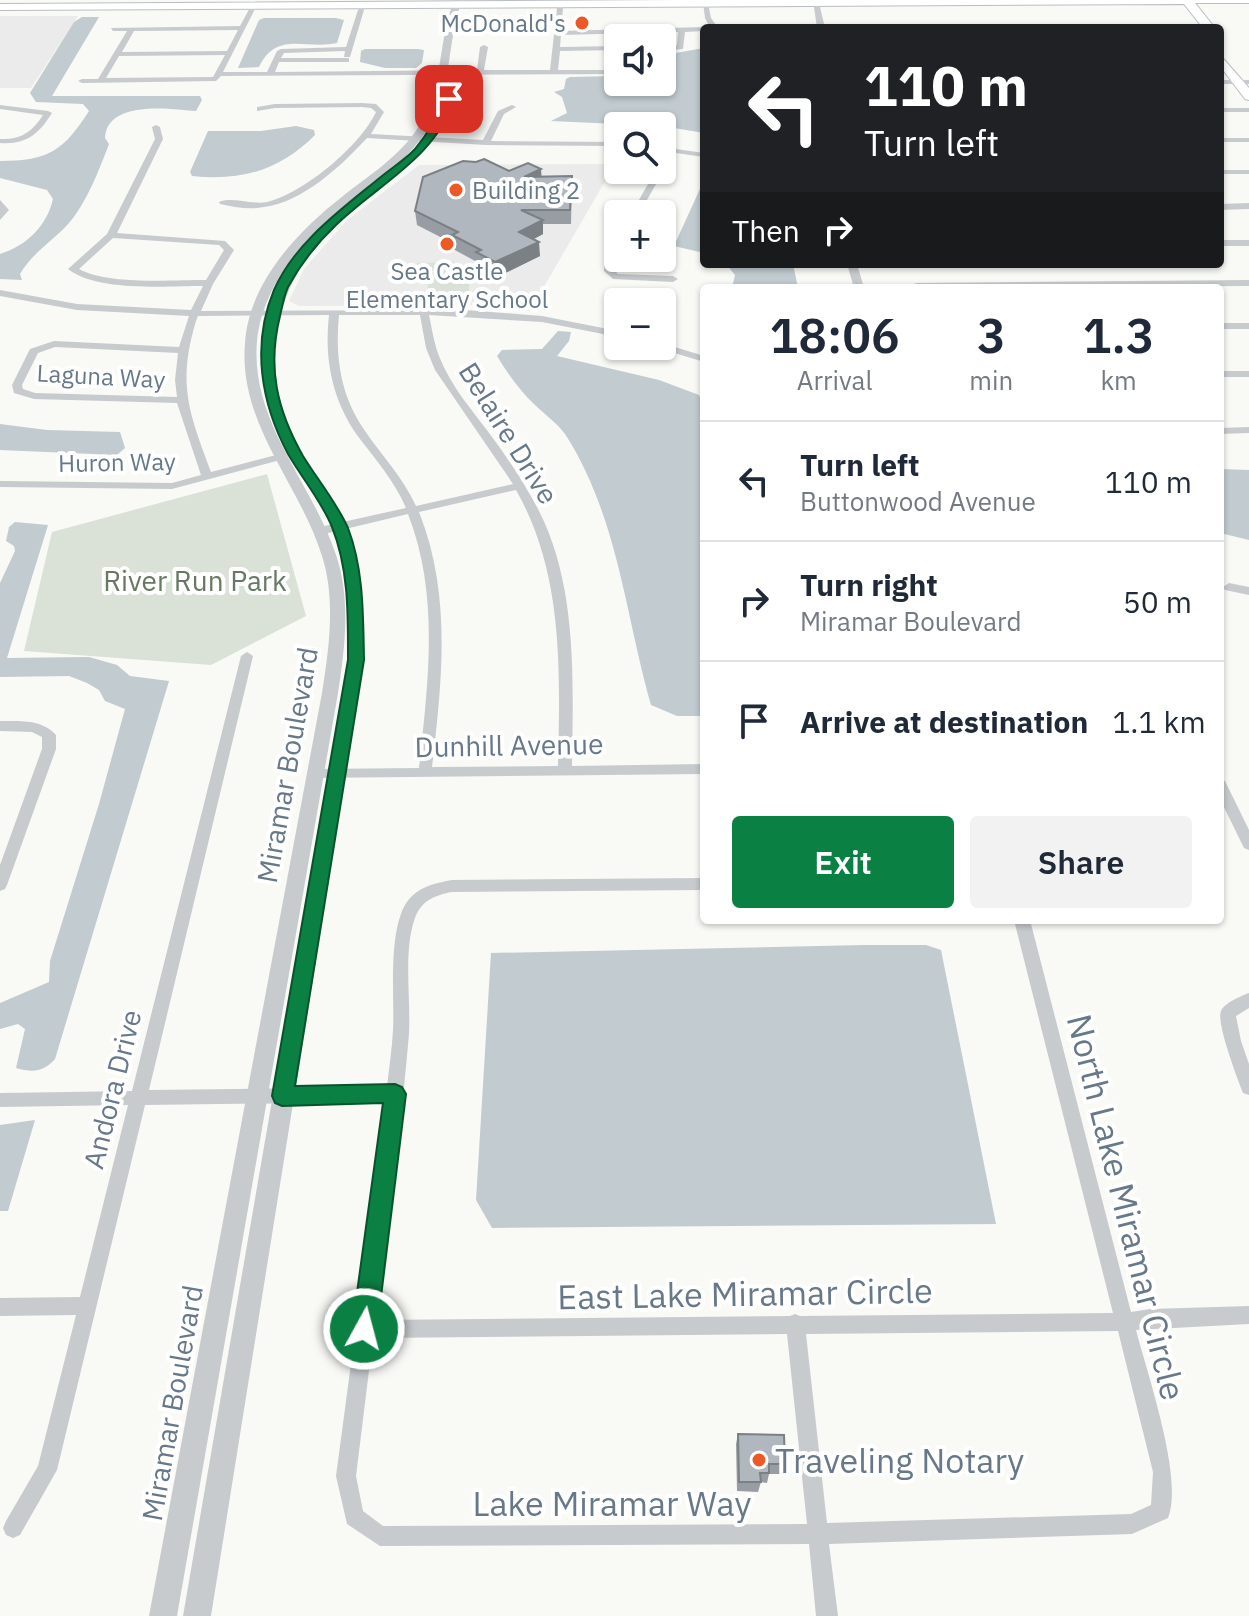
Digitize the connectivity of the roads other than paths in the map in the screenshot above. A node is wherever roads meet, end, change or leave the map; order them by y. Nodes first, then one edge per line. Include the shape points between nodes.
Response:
1 (1181, 2) edge
2 (1249, 3) edge
3 (460, 4) edge
4 (817, 7) junction
5 (249, 8) junction
6 (560, 8) junction
7 (0, 9) edge
8 (361, 10) junction
9 (710, 12) edge
10 (820, 24) edge
11 (1192, 24) edge
12 (1205, 24) edge
13 (241, 28) junction
14 (113, 29) dead end
15 (132, 29) junction
16 (700, 29) edge
17 (682, 30) junction
18 (676, 31) edge
19 (558, 33) junction
20 (604, 34) edge
21 (484, 47) dead end
22 (676, 47) edge
23 (604, 48) edge
24 (349, 49) junction
25 (557, 49) junction
26 (231, 53) junction
27 (118, 54) junction
28 (1224, 54) edge
29 (276, 60) junction
30 (346, 60) junction
31 (554, 72) junction
32 (604, 72) edge
33 (480, 73) junction
34 (270, 74) junction
35 (342, 74) junction
36 (447, 74) junction
37 (219, 76) junction
38 (101, 80) junction
39 (1246, 80) edge
40 (82, 81) dead end
41 (1224, 82) edge
42 (1249, 96) edge
43 (0, 107) edge
44 (512, 107) dead end
45 (260, 109) dead end
46 (1224, 110) edge
47 (1249, 110) edge
48 (156, 127) dead end
49 (367, 136) junction
50 (422, 140) junction
51 (1224, 140) edge
52 (1249, 140) edge
53 (0, 141) edge
54 (486, 143) junction
55 (604, 144) edge
56 (676, 151) edge
57 (679, 152) junction
58 (676, 155) edge
59 (700, 155) edge
60 (1224, 172) edge
61 (1249, 172) edge
62 (223, 202) dead end
63 (2, 204) edge
64 (1249, 206) edge
65 (1224, 207) edge
66 (0, 217) edge
67 (111, 235) junction
68 (1224, 243) edge
69 (1249, 243) edge
70 (610, 272) edge
71 (673, 279) dead end
72 (206, 283) junction
73 (1249, 283) edge
74 (1138, 284) edge
75 (0, 293) edge
76 (0, 300) edge
77 (334, 312) junction
78 (424, 312) junction
79 (265, 314) junction
80 (194, 315) junction
81 (1224, 326) edge
82 (1249, 326) edge
83 (604, 331) edge
84 (184, 350) junction
85 (676, 351) edge
86 (700, 358) edge
87 (1224, 374) edge
88 (1249, 374) edge
89 (182, 400) junction
90 (1249, 430) edge
91 (1224, 431) edge
92 (280, 457) junction
93 (207, 477) junction
94 (0, 484) edge
95 (519, 486) junction
96 (411, 508) junction
97 (330, 528) junction
98 (1229, 587) dead end
99 (1249, 591) edge
100 (247, 656) dead end
101 (0, 726) edge
102 (700, 769) edge
103 (565, 770) junction
104 (425, 772) junction
105 (315, 774) junction
106 (337, 774) junction
107 (1224, 793) edge
108 (1249, 844) edge
109 (700, 884) edge
110 (0, 885) edge
111 (1023, 924) edge
112 (1249, 1000) edge
113 (1249, 1088) edge
114 (395, 1094) junction
115 (256, 1096) junction
116 (282, 1096) junction
117 (140, 1097) junction
118 (0, 1100) edge
119 (86, 1306) junction
120 (0, 1307) edge
121 (1249, 1315) edge
122 (1126, 1322) junction
123 (795, 1323) junction
124 (364, 1329) junction
125 (1161, 1511) joint
126 (13, 1528) dead end
127 (819, 1534) junction
128 (163, 1616) edge
129 (197, 1616) edge
130 (827, 1616) edge

1 - 2 main road
1 - 4 main road
1 - 9 main road
1 - 11 main road
1 - 12 main road
3 - 5 main road
3 - 6 main road
3 - 8 main road
3 - 9 main road
3 - 36 street, Miramar Boulevard
4 - 9 main road
4 - 10 street
5 - 7 main road
5 - 8 main road
5 - 13 street
6 - 9 main road
6 - 19 street
8 - 24 street
13 - 15 street
13 - 26 street
14 - 15 street
15 - 27 street
16 - 17 street
17 - 18 street
17 - 22 street
19 - 20 street
19 - 25 street
21 - 33 street
23 - 25 street
24 - 29 street via 285,50
24 - 30 street
25 - 31 street
26 - 27 street
26 - 37 street
27 - 38 street
28 - 39 main road
29 - 30 street
29 - 34 street
30 - 35 street
31 - 32 street
31 - 33 street
33 - 36 street
34 - 35 street
34 - 37 street
35 - 36 street
36 - 50 street, Miramar Boulevard
37 - 38 street
38 - 40 street
39 - 41 street
39 - 42 main road
43 - 53 street via 48,113 23,142
44 - 54 street via 501,113
45 - 49 street via 373,106 380,112
46 - 47 street
48 - 67 street via 159,139
49 - 50 street
49 - 62 street via 283,200 256,206
50 - 54 street
50 - 79 street, Miramar Boulevard via 397,172 314,240
51 - 52 street
54 - 55 street
56 - 57 street
57 - 58 street
57 - 59 street
60 - 61 street
63 - 66 street
64 - 65 street
67 - 72 street via 228,246
67 - 72 street via 73,269 78,275
68 - 69 street
70 - 71 street via 616,277
72 - 80 street
73 - 74 street
75 - 80 street via 78,307
76 - 80 street via 91,315
77 - 78 street
77 - 79 street
77 - 96 street via 331,339 345,407
78 - 83 street via 519,316
78 - 95 street, Belaire Drive via 435,358 452,391
79 - 80 street
79 - 92 street, Miramar Boulevard via 249,367 254,396
79 - 97 street, Miramar Boulevard via 270,392
80 - 84 street
81 - 82 street
84 - 89 street
84 - 89 street, Laguna Way via 54,344 34,351 17,385 18,391 34,396
85 - 86 street
87 - 88 street
89 - 93 street
90 - 91 street
92 - 93 street, Huron Way
92 - 97 street, Miramar Boulevard
93 - 94 street, Huron Way via 147,488
95 - 96 street
95 - 103 street, Belaire Drive via 544,540 562,618
96 - 97 street
96 - 104 street via 430,572 438,642
97 - 105 street, Miramar Boulevard via 337,637
97 - 106 street, Miramar Boulevard via 353,581 356,660
98 - 99 street
100 - 117 street, Andora Drive
101 - 110 street via 30,726 49,735 49,749
102 - 103 street, Dunhill Avenue
103 - 104 street, Dunhill Avenue
104 - 106 street, Dunhill Avenue
105 - 106 street, Dunhill Avenue
105 - 115 street, Miramar Boulevard
106 - 116 street, Miramar Boulevard
107 - 108 street
109 - 114 street via 432,890 415,902 406,921
111 - 122 street, North Lake Miramar Circle
112 - 113 street via 1228,1013
114 - 116 street
114 - 124 street
115 - 116 street
115 - 117 street
115 - 128 street, Miramar Boulevard
116 - 129 street, Miramar Boulevard
117 - 118 street
117 - 119 street, Andora Drive
119 - 120 street
119 - 126 street, Andora Drive via 47,1470
121 - 122 street, East Lake Miramar Circle
122 - 123 street, East Lake Miramar Circle
122 - 125 street, North Lake Miramar Circle via 1163,1472
123 - 124 street, East Lake Miramar Circle
123 - 127 street
124 - 127 street, Lake Miramar Way via 346,1476 354,1517 380,1536
125 - 127 street, Lake Miramar Way via 1132,1524
127 - 130 street

